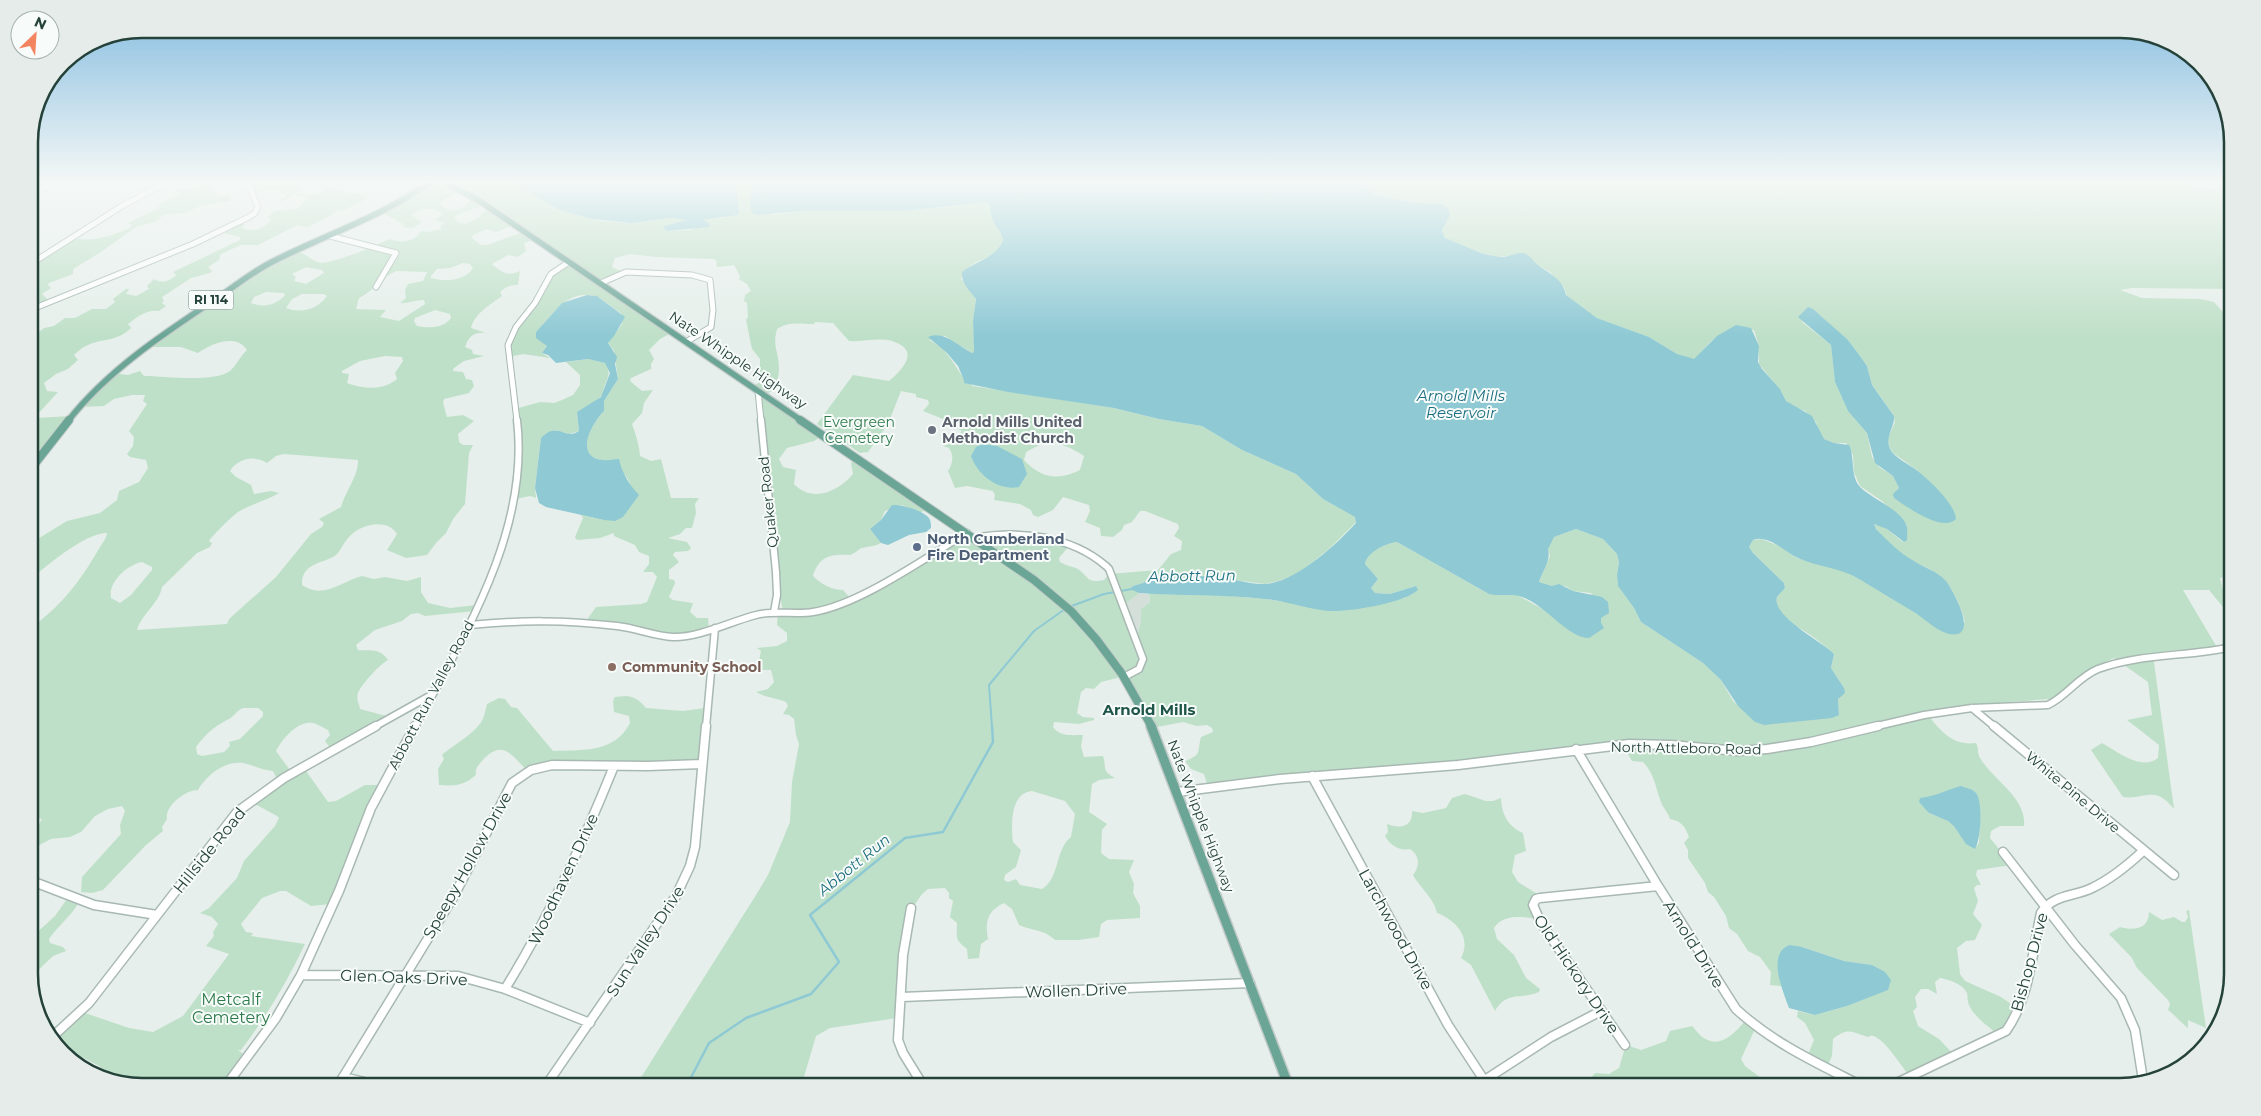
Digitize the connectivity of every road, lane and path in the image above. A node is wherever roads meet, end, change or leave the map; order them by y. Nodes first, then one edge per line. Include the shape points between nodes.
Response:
1 (79, 233) edge
2 (216, 233) edge
3 (336, 233) edge
4 (527, 233) edge
5 (330, 236) junction
6 (38, 259) edge
7 (569, 262) junction
8 (601, 283) junction
9 (376, 287) dead end
10 (38, 307) edge
11 (686, 342) junction
12 (758, 391) junction
13 (38, 460) edge
14 (967, 533) junction
15 (974, 538) junction
16 (774, 612) junction
17 (470, 625) junction
18 (715, 628) junction
19 (2224, 649) edge
20 (1124, 677) junction
21 (434, 694) junction
22 (1972, 708) junction
23 (1576, 749) junction
24 (702, 764) junction
25 (614, 766) junction
26 (1312, 776) junction
27 (1177, 792) junction
28 (2143, 850) junction
29 (2003, 852) dead end
30 (2174, 875) dead end
31 (38, 883) edge
32 (1658, 886) junction
33 (2045, 905) junction
34 (911, 908) dead end
35 (157, 915) junction
36 (301, 975) junction
37 (405, 975) junction
38 (1250, 983) junction
39 (505, 989) junction
40 (902, 997) junction
41 (1601, 1011) junction
42 (590, 1023) junction
43 (56, 1033) edge
44 (1625, 1044) dead end
45 (2142, 1076) edge
46 (343, 1077) joint
47 (231, 1078) edge
48 (347, 1078) edge
49 (551, 1078) edge
50 (919, 1078) edge
51 (1286, 1078) edge
52 (1483, 1078) edge
53 (1487, 1078) edge
54 (1846, 1078) edge
55 (1907, 1078) edge

1 - 6 street
2 - 10 street
3 - 5 main road, RI 114
4 - 7 main road, Nate Whipple Highway
5 - 9 street via 396,253
5 - 13 main road, RI 114 via 280,258 232,287 129,360 89,396
7 - 8 main road, Nate Whipple Highway
7 - 17 street, Abbott Run Valley Road via 551,274 508,345 520,448 516,492 509,526
8 - 11 main road, Nate Whipple Highway
8 - 11 street via 626,272 692,275 710,280 711,327
11 - 12 main road, Nate Whipple Highway
12 - 14 main road, Nate Whipple Highway
12 - 16 street, Quaker Road via 776,572
14 - 15 main road, Nate Whipple Highway
14 - 16 street via 839,605 813,612
15 - 20 main road, Nate Whipple Highway via 1064,604
15 - 20 street via 1016,533 1054,539 1103,563 1109,569 1143,659 1139,669
16 - 18 street via 739,618
17 - 18 street via 553,620 619,626 673,637
17 - 21 street, Abbott Run Valley Road
18 - 24 street, Sun Valley Drive
19 - 22 street, North Attleboro Road via 2117,664 2082,677 2059,700 2048,705
20 - 27 main road, Nate Whipple Highway via 1149,720
21 - 35 street, Hillside Road via 251,800 224,826
21 - 36 street, Abbott Run Valley Road via 371,808
22 - 23 street, North Attleboro Road via 1924,715 1811,742 1755,750 1662,744
22 - 28 street, White Pine Drive
23 - 26 street, North Attleboro Road via 1458,765
23 - 32 street, Arnold Drive
24 - 25 street, Speepy Hollow Drive
24 - 42 street, Sun Valley Drive via 695,847 684,882
25 - 37 street, Speepy Hollow Drive via 543,766 512,783 454,896
25 - 39 street, Woodhaven Drive via 541,931
26 - 27 street, North Attleboro Road
26 - 52 street, Larchwood Drive via 1448,1025
27 - 38 main road, Nate Whipple Highway
28 - 30 street, White Pine Drive
28 - 33 street, Bishop Drive via 2130,863 2091,889
29 - 33 street
31 - 35 street via 94,905
32 - 41 street, Old Hickory Drive via 1540,898 1534,902 1534,910 1541,923
32 - 54 street, Arnold Drive via 1729,1000 1744,1017 1780,1044
33 - 45 street via 2127,1009 2138,1039
33 - 55 street, Bishop Drive via 2021,1001 2011,1025 1998,1036
34 - 40 street via 903,954
35 - 43 street, Hillside Road via 89,1003
36 - 37 street, Glen Oaks Drive
36 - 47 street, Abbott Run Valley Road via 276,1018
37 - 39 street, Glen Oaks Drive via 458,976
37 - 46 street, Speepy Hollow Drive
38 - 40 street, Wollen Drive
38 - 51 main road, Nate Whipple Highway
39 - 42 street, Glen Oaks Drive
40 - 50 street via 898,1021 900,1050
41 - 44 street, Old Hickory Drive
41 - 53 street via 1551,1036
42 - 49 street, Sun Valley Drive
46 - 48 street

